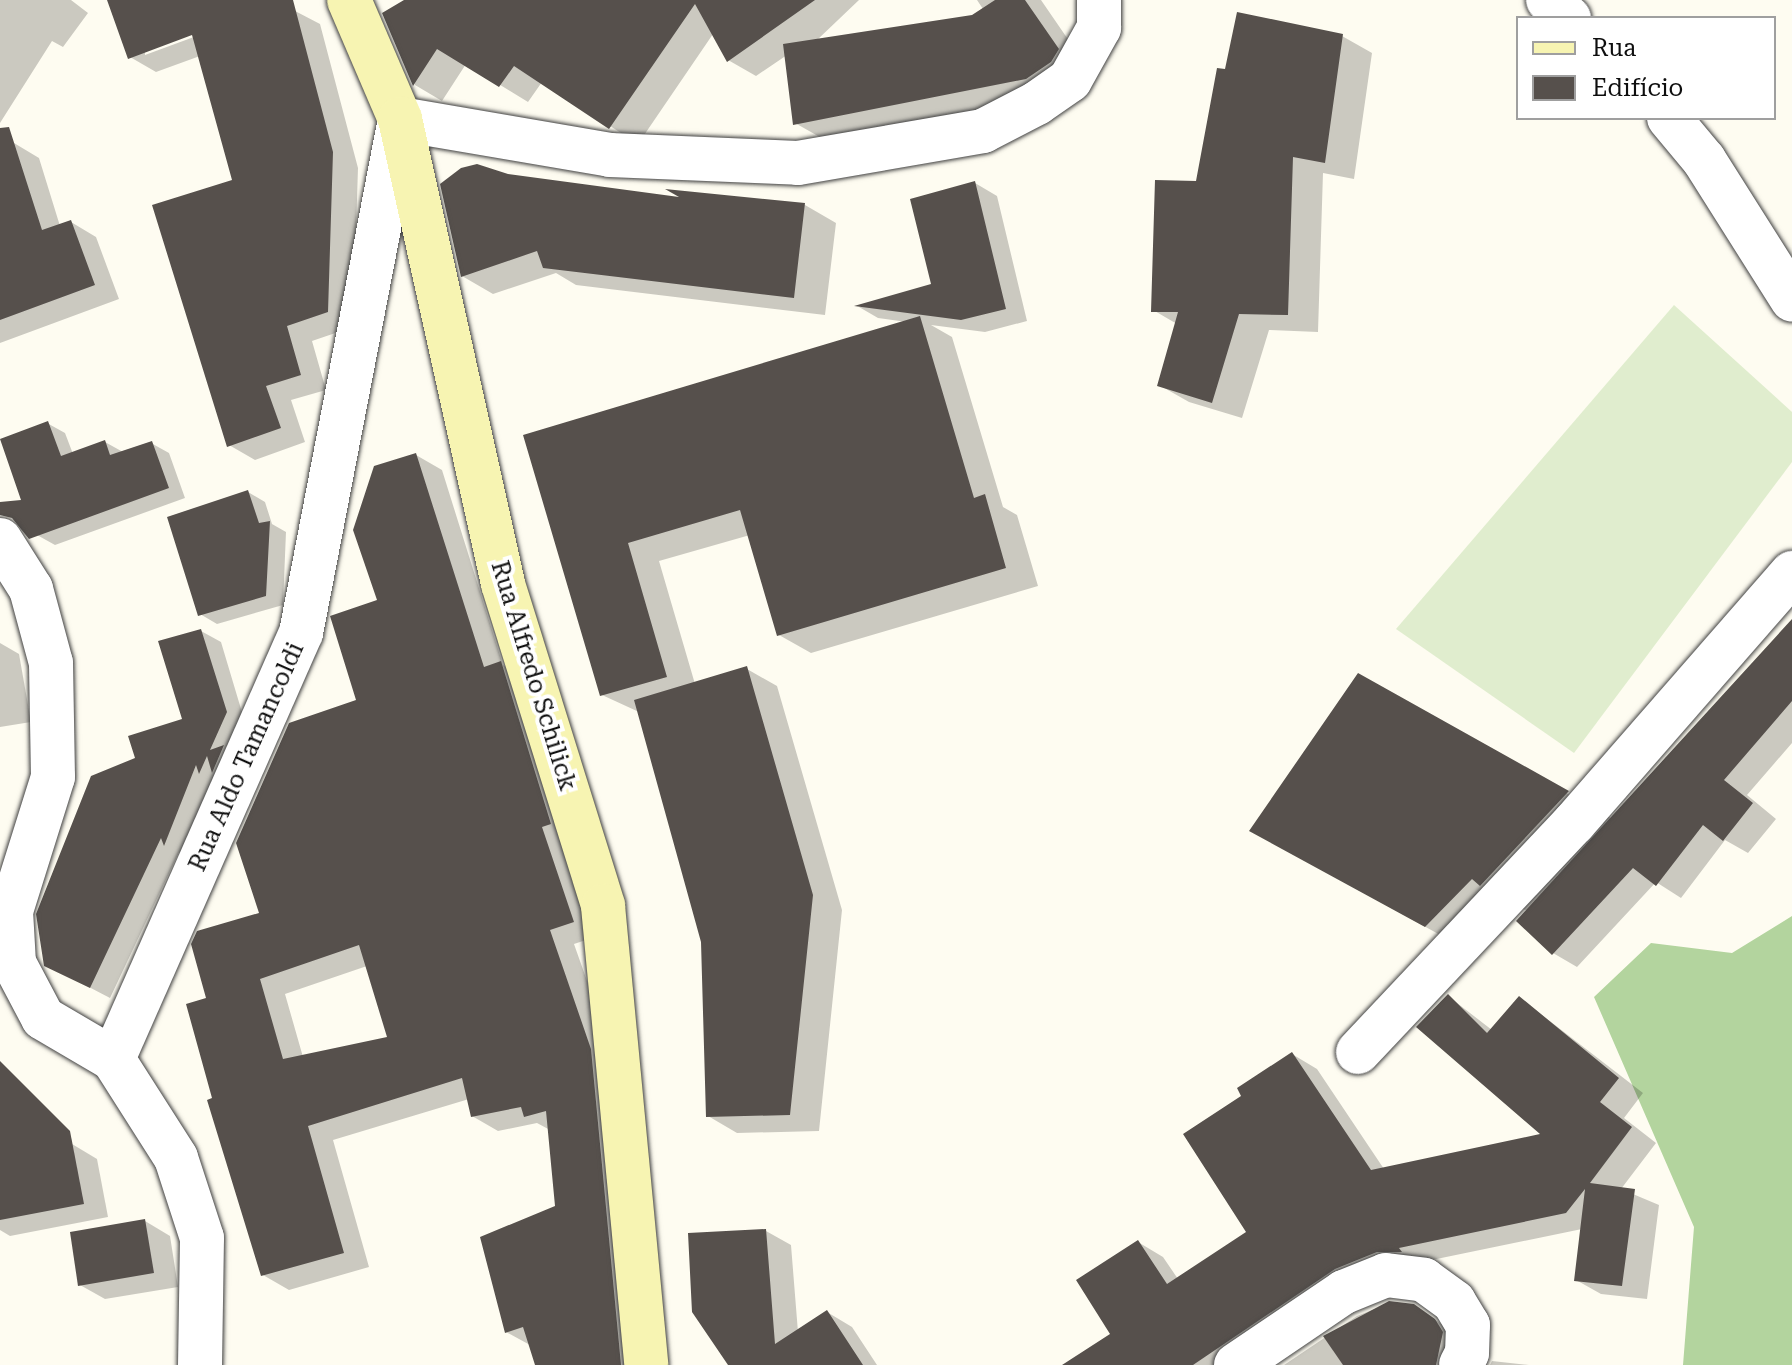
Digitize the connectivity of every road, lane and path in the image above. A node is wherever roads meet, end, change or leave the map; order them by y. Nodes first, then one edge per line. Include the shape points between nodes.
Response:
1 (349, 0) edge
2 (1099, 0) edge
3 (1548, 0) edge
4 (1567, 16) edge
5 (400, 119) junction
6 (1671, 120) edge
7 (1792, 299) edge
8 (0, 540) edge
9 (1792, 573) edge
10 (1358, 1052) dead end
11 (113, 1059) junction
12 (200, 1365) edge
13 (646, 1365) edge
14 (1236, 1365) edge
15 (1461, 1365) edge

1 - 5 street, Rua Alfredo Schilick
2 - 5 street via 1099,28 1070,80 1037,103 983,131 813,160 610,155
3 - 4 street
5 - 11 street, Rua Aldo Tamancoldi via 301,633
5 - 13 street, Rua Alfredo Schilick via 503,584 603,906
6 - 7 street via 1704,160
8 - 11 street via 31,589 51,663 53,777 11,911 14,963 43,1018
9 - 10 street via 1574,823
11 - 12 street via 176,1158 202,1238
14 - 15 street via 1344,1292 1386,1275 1424,1280 1454,1302 1468,1325

